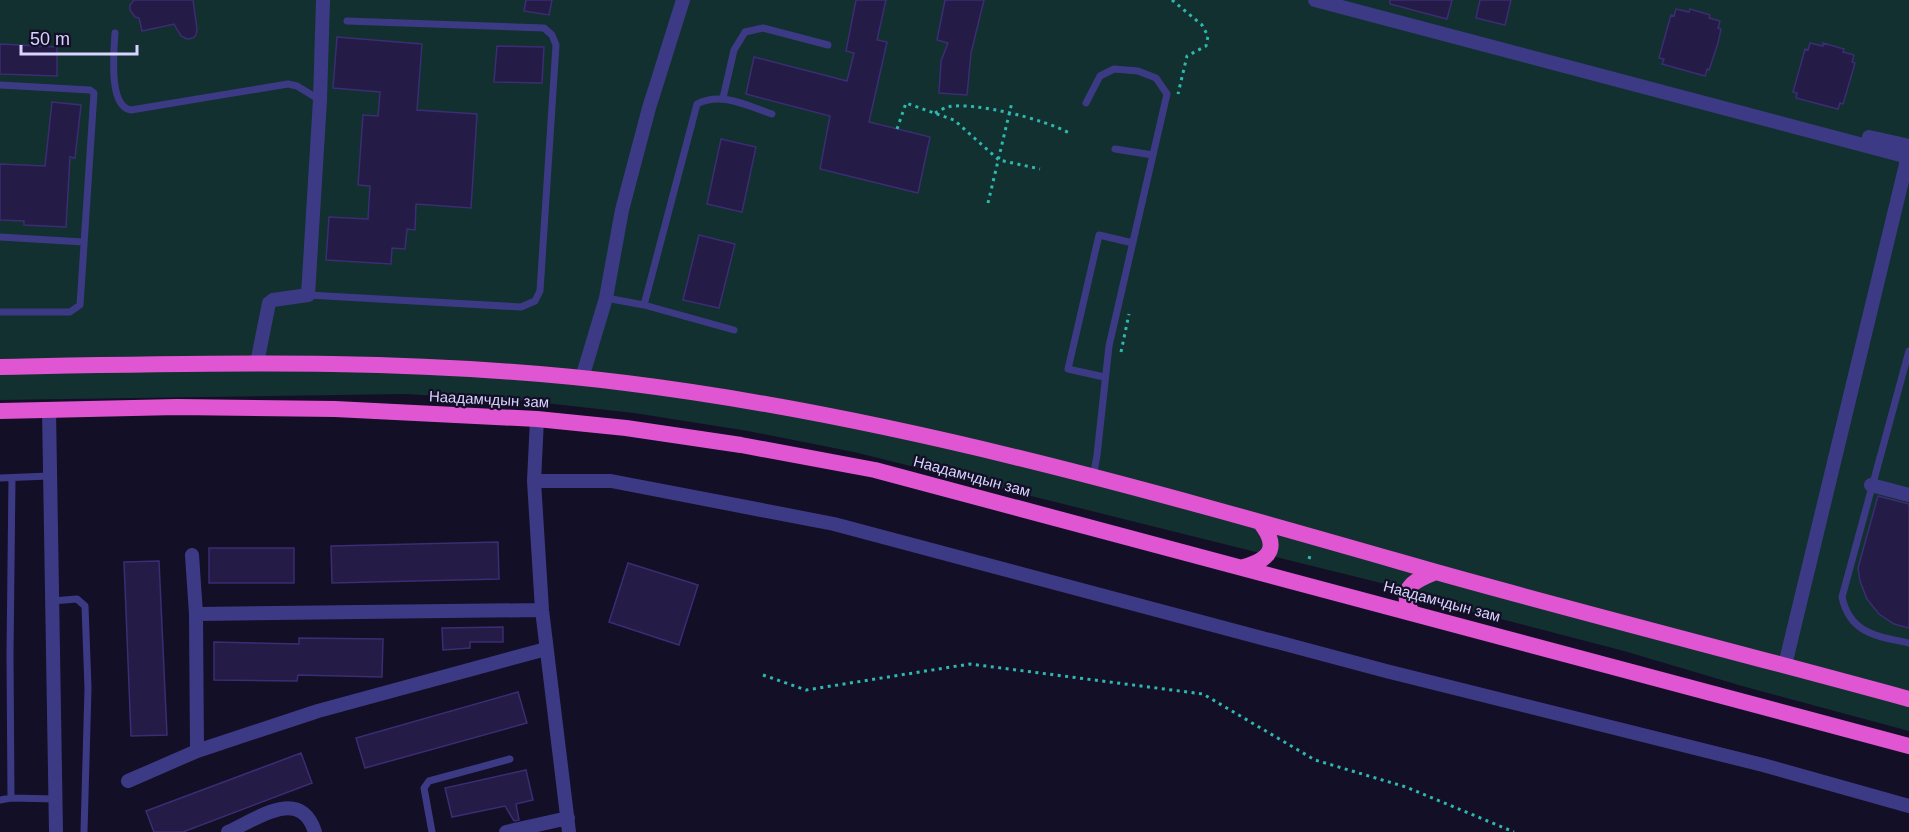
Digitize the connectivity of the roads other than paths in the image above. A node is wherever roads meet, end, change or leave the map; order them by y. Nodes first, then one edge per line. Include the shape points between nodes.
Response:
1 (323, 0) edge
2 (683, 0) edge
3 (1315, 0) edge
4 (347, 21) dead end
5 (115, 33) dead end
6 (828, 45) dead end
7 (0, 86) edge
8 (723, 98) junction
9 (320, 100) junction
10 (1086, 103) dead end
11 (772, 114) dead end
12 (1115, 148) dead end
13 (1909, 152) edge
14 (1153, 155) junction
15 (0, 237) edge
16 (83, 242) junction
17 (1132, 243) junction
18 (308, 296) junction
19 (606, 298) junction
20 (644, 305) junction
21 (0, 312) edge
22 (734, 330) dead end
23 (1909, 351) edge
24 (257, 363) junction
25 (0, 367) edge
26 (1104, 376) junction
27 (582, 378) junction
28 (49, 410) junction
29 (0, 411) edge
30 (537, 419) junction
31 (49, 476) junction
32 (0, 478) edge
33 (12, 478) junction
34 (1093, 478) junction
35 (534, 481) junction
36 (1871, 485) junction
37 (1909, 495) edge
38 (1260, 522) junction
39 (192, 555) dead end
40 (1244, 567) junction
41 (1436, 572) junction
42 (52, 602) junction
43 (542, 610) junction
44 (1411, 611) junction
45 (196, 614) junction
46 (1909, 643) edge
47 (546, 649) junction
48 (1785, 665) junction
49 (1909, 699) edge
50 (1909, 746) edge
51 (197, 751) junction
52 (510, 759) dead end
53 (128, 781) dead end
54 (11, 798) junction
55 (56, 798) junction
56 (0, 800) edge
57 (1909, 806) edge
58 (569, 825) edge
59 (56, 832) edge
60 (84, 832) edge
61 (228, 832) edge
62 (315, 832) edge
63 (432, 832) edge
64 (506, 832) edge

1 - 9 street
2 - 19 street via 648,108 622,210
3 - 13 street via 1834,136
4 - 18 lane via 544,28 552,35 556,45 540,291 535,301 521,307
5 - 9 lane via 116,87 125,110 288,84
6 - 8 lane via 764,28 746,32 734,50
7 - 16 lane via 94,93
8 - 11 lane
8 - 20 lane via 697,104
9 - 18 street
10 - 14 lane via 1100,76 1114,69 1138,71 1156,78 1167,94
12 - 14 lane
13 - 48 street
14 - 17 lane
15 - 16 lane
16 - 21 lane via 80,305 76,309
17 - 26 lane
17 - 26 lane via 1099,235 1068,369
18 - 24 street via 269,303
19 - 20 lane
19 - 27 street
20 - 22 lane
23 - 36 lane
24 - 25 highway, Наадамчдын зам
24 - 27 highway, Наадамчдын зам via 341,363
26 - 34 lane
27 - 34 highway, Наадамчдын зам via 752,401 883,426
28 - 29 highway, Наадамчдын зам
28 - 30 highway, Наадамчдын зам via 312,409
28 - 31 street
30 - 35 street
30 - 40 highway, Наадамчдын зам via 741,445 875,470
31 - 33 lane
31 - 42 street
32 - 33 lane
33 - 54 lane
34 - 38 highway, Наадамчдын зам
35 - 43 street
35 - 57 street via 611,481 834,524
36 - 37 street
36 - 46 lane via 1842,597 1851,618 1867,632
38 - 40 highway via 1270,537 1269,553
38 - 41 highway, Наадамчдын зам
39 - 45 street
40 - 44 highway, Наадамчдын зам
41 - 44 highway via 1418,579 1408,589
41 - 48 highway, Наадамчдын зам
42 - 55 street
42 - 60 lane via 77,599 85,606 88,688
43 - 45 street
43 - 47 street
44 - 50 highway, Наадамчдын зам
45 - 51 street
47 - 51 street via 318,711
47 - 58 street
48 - 49 highway, Наадамчдын зам
51 - 53 street
52 - 63 lane via 429,781 424,788
54 - 55 lane
54 - 56 lane
55 - 59 street
58 - 64 street
61 - 62 street via 292,807 304,812

